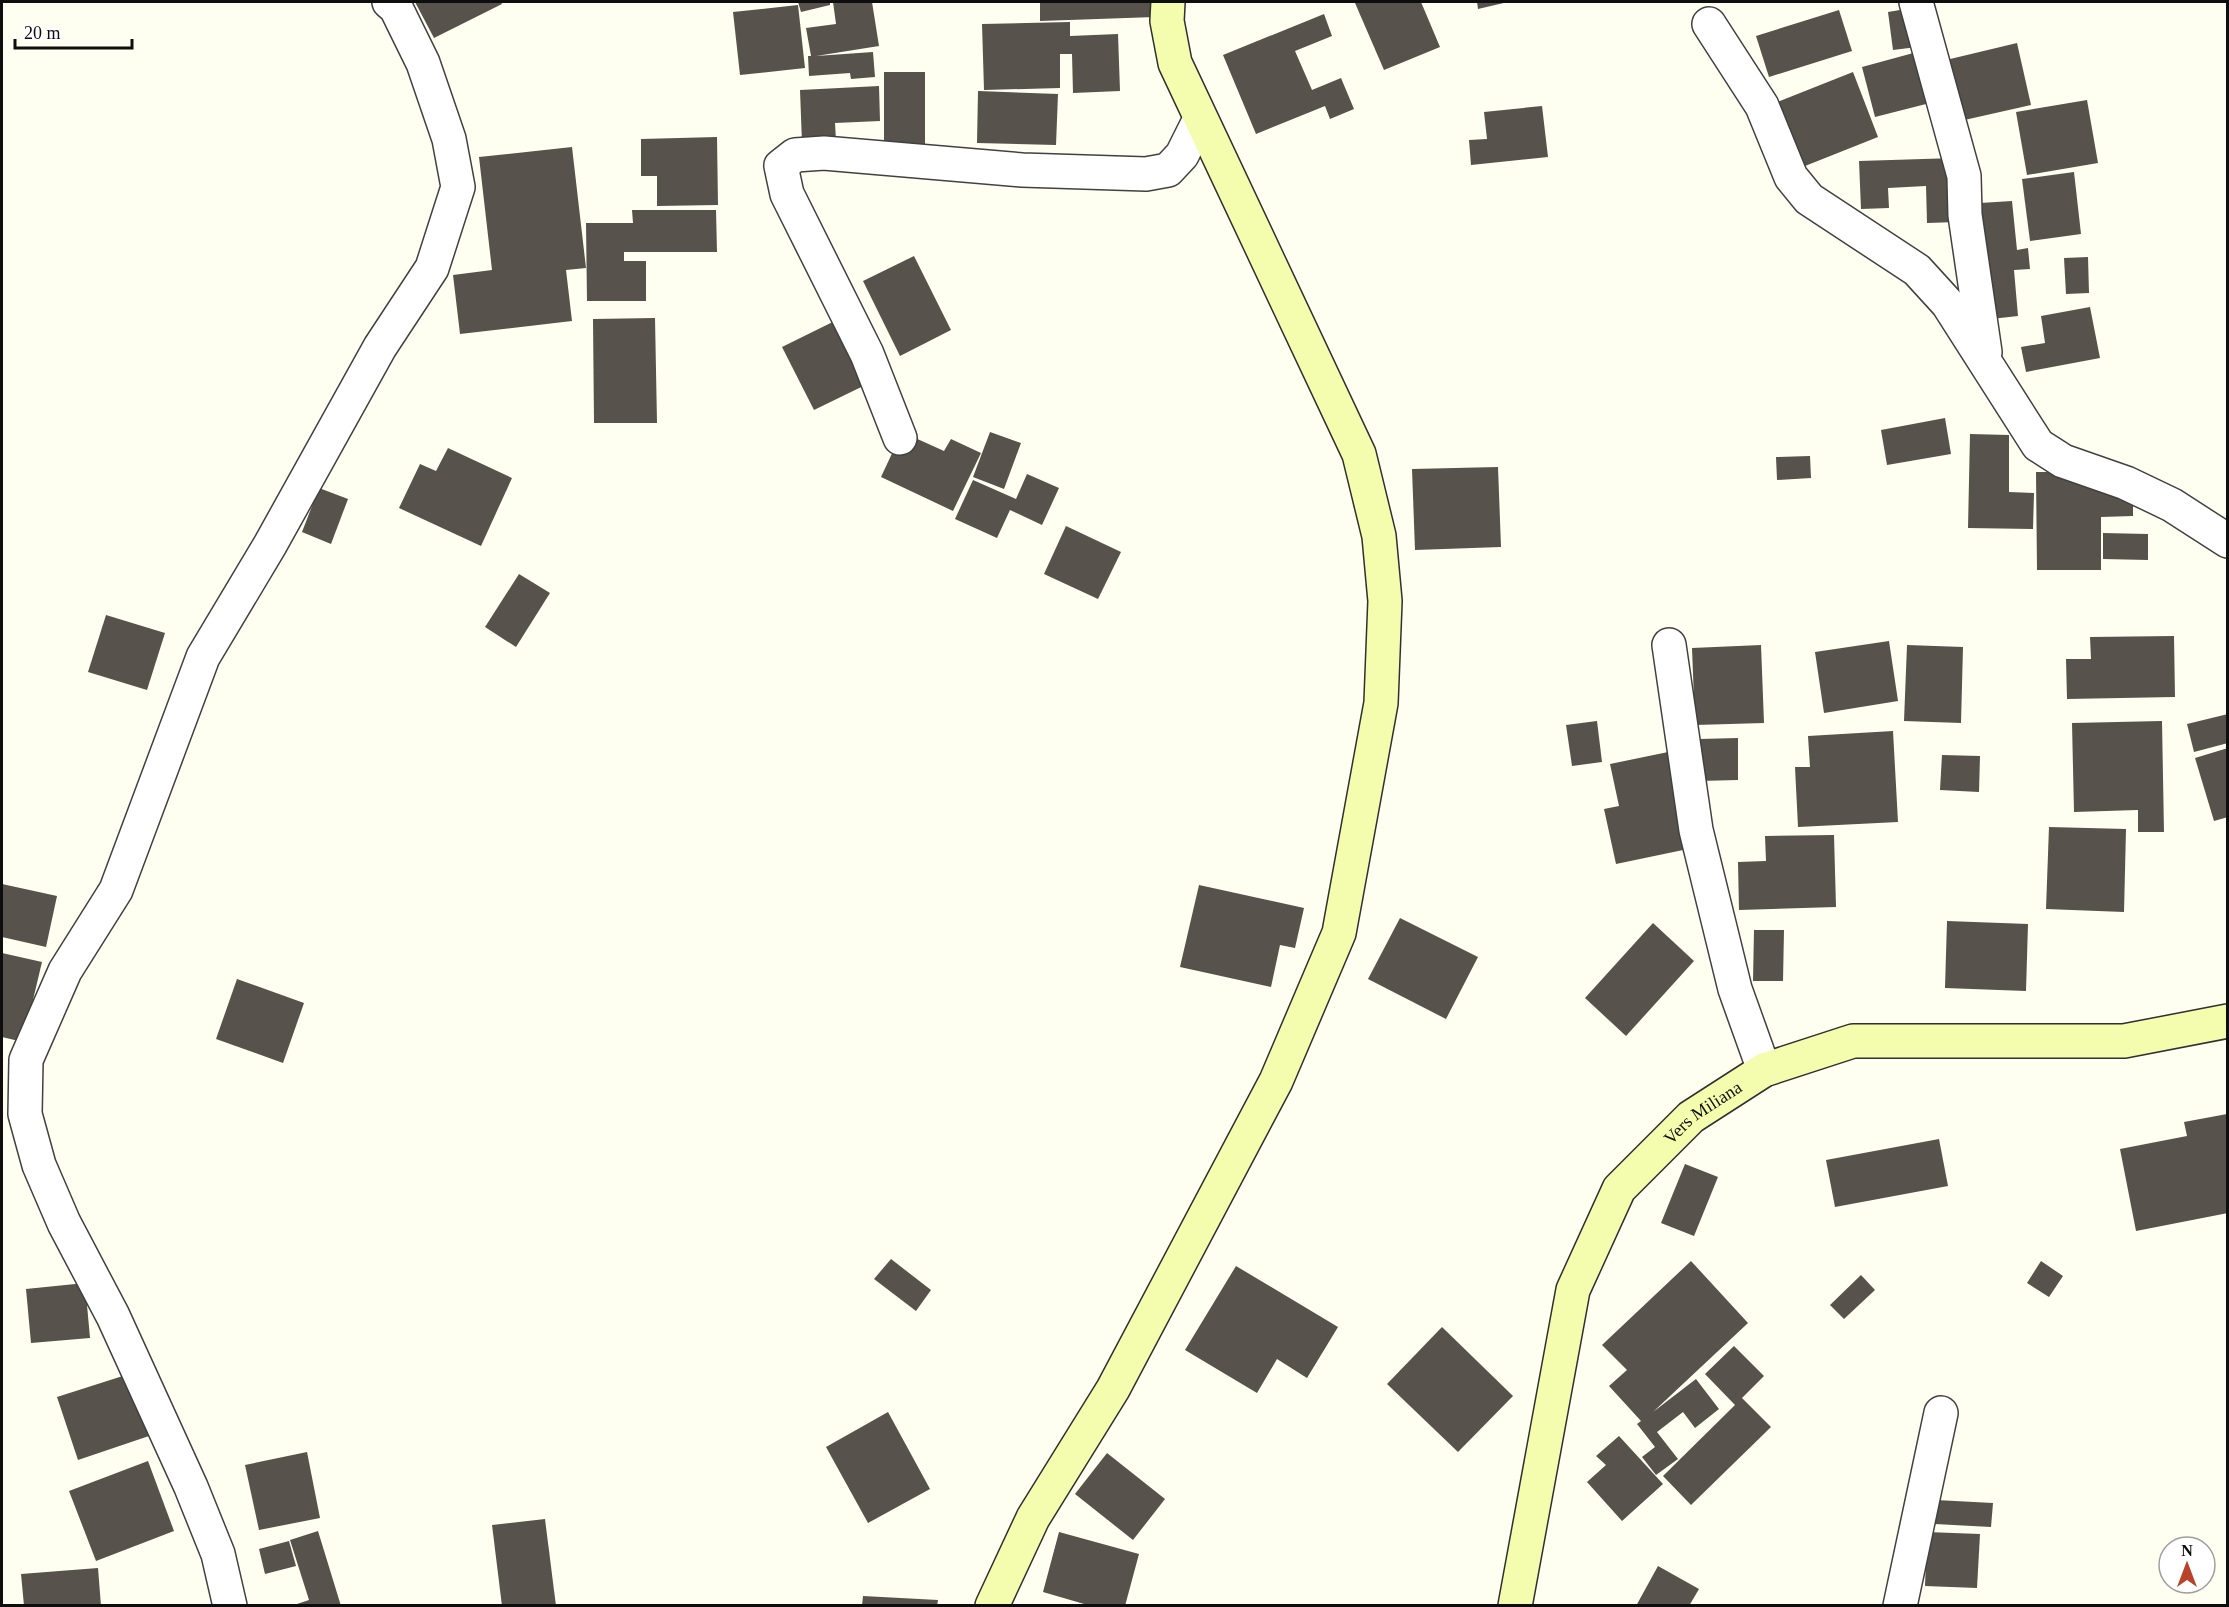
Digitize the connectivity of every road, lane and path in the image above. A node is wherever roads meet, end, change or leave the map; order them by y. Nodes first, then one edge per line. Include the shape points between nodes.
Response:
1 (389, 2) edge
2 (1168, 2) edge
3 (1916, 2) edge
4 (1708, 24) dead end
5 (1200, 119) junction
6 (1987, 364) junction
7 (900, 438) dead end
8 (2228, 542) edge
9 (1669, 645) dead end
10 (2228, 1021) edge
11 (1764, 1070) junction
12 (14, 1086) edge
13 (1941, 1413) dead end
14 (230, 1605) edge
15 (992, 1605) edge
16 (1515, 1605) edge
17 (1899, 1605) edge

1 - 12 street via 396,8 423,63 449,139 458,187 432,268 380,347 203,657 116,890 65,971
2 - 5 main road via 1167,21 1175,63
3 - 6 street via 1964,176 1965,215
4 - 6 street via 1762,106 1791,177 1809,199 1917,270 1948,304
5 - 7 street via 1182,155 1168,170 1146,174 1022,170 824,153 795,155 781,166 787,194 867,354
5 - 15 main road via 1359,454 1380,546 1385,601 1381,703 1339,933 1285,1060 1113,1389 1033,1518
6 - 8 street via 2038,445 2063,461 2126,483 2172,505
9 - 11 street via 1696,830 1735,989
10 - 11 main road, Vers Miliana via 2124,1041 1853,1041
11 - 16 main road, Vers Miliana via 1691,1117 1619,1188 1573,1290
12 - 14 street via 39,1165 64,1223 113,1316 191,1487 218,1554
13 - 17 street

